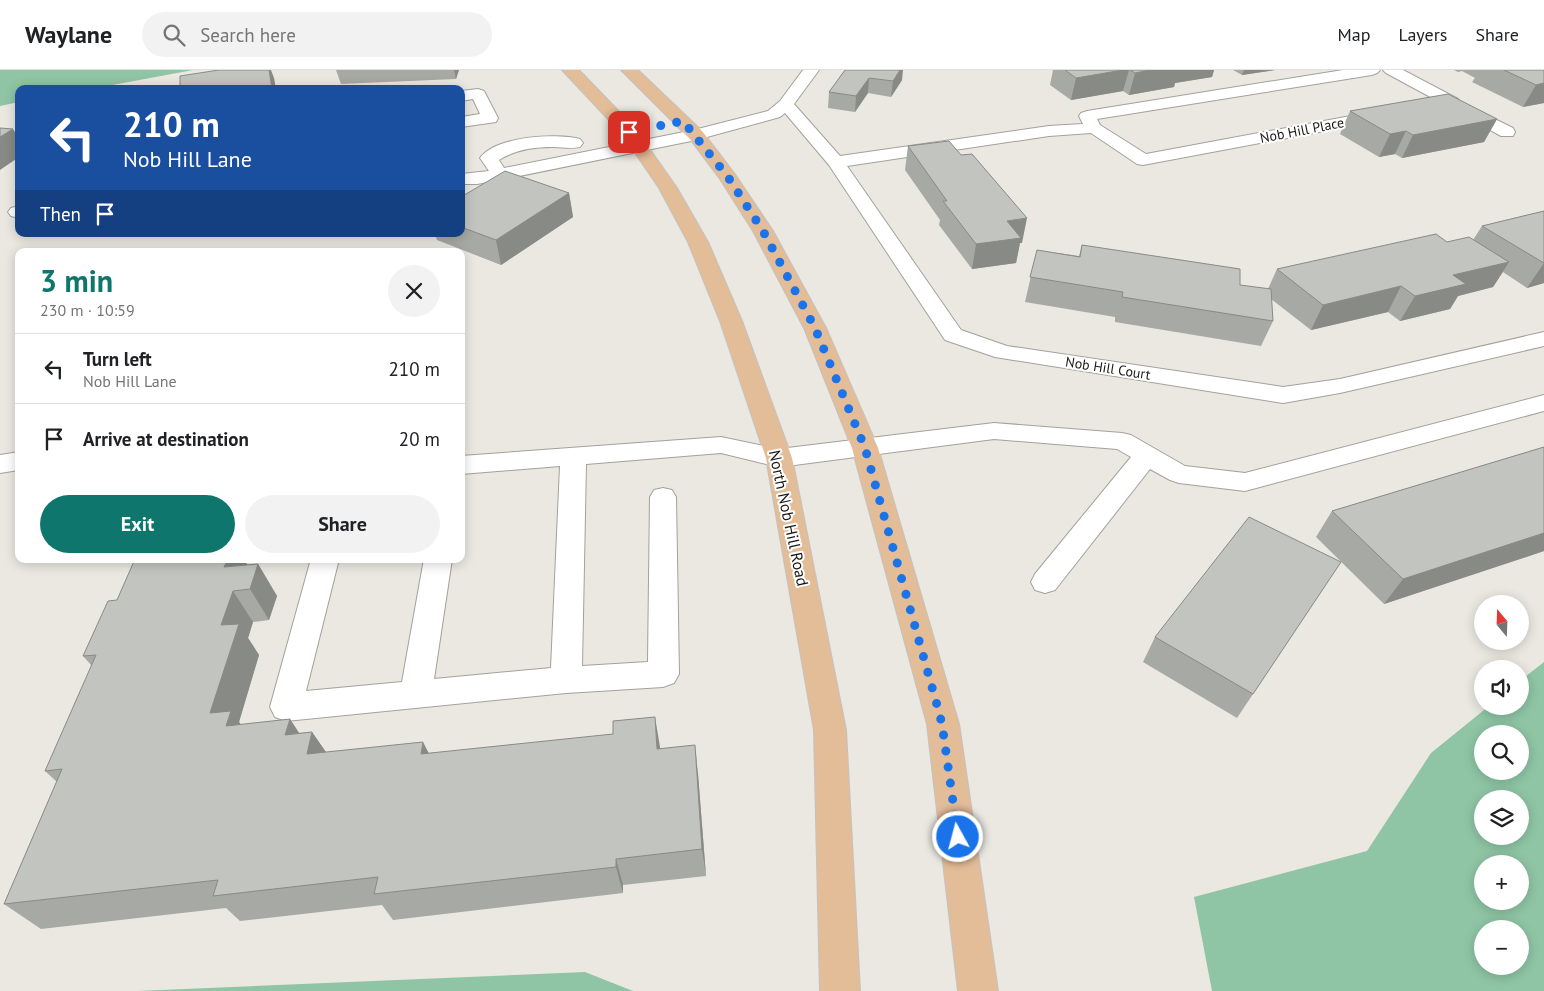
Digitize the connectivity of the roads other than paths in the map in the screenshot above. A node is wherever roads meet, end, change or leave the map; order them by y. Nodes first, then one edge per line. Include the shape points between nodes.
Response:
1 (570, 70) edge
2 (629, 70) edge
3 (811, 70) edge
4 (1372, 70) edge
5 (1391, 70) edge
6 (465, 96) edge
7 (1452, 102) junction
8 (786, 104) junction
9 (465, 121) edge
10 (689, 128) junction
11 (1094, 128) junction
12 (1507, 132) dead end
13 (634, 140) junction
14 (836, 162) junction
15 (471, 165) edge
16 (500, 175) junction
17 (1544, 339) edge
18 (1544, 404) edge
19 (865, 448) junction
20 (1147, 455) junction
21 (573, 456) junction
22 (779, 458) junction
23 (15, 462) edge
24 (0, 464) edge
25 (465, 465) edge
26 (663, 498) dead end
27 (324, 563) edge
28 (437, 563) edge
29 (1046, 582) dead end
30 (566, 680) junction
31 (416, 694) junction
32 (840, 991) edge
33 (978, 991) edge

1 - 13 main road, North Nob Hill Road
2 - 10 main road
3 - 8 street
4 - 11 street via 1087,116
5 - 7 street
6 - 9 street via 478,94 490,118
7 - 11 street, Nob Hill Place via 1143,160
7 - 12 street
8 - 10 street via 774,114
8 - 14 street, Nob Hill Court
10 - 13 street
10 - 19 main road via 728,177 763,231 815,328
11 - 14 street via 1049,131
13 - 15 street via 574,143
13 - 16 street
13 - 22 main road, North Nob Hill Road via 668,188 698,242 731,321
14 - 17 street, Nob Hill Court via 953,335 1004,352 1283,395 1340,386
15 - 16 street
15 - 16 street via 477,179
18 - 20 street via 1245,482 1179,474
19 - 20 street via 994,431 1122,441
19 - 22 street
19 - 33 main road via 942,724
20 - 29 street
21 - 22 street via 722,445
21 - 25 street
21 - 30 street
22 - 32 main road, North Nob Hill Road via 830,730
23 - 24 street
26 - 30 street via 664,674
27 - 31 street via 286,707
28 - 31 street
30 - 31 street

